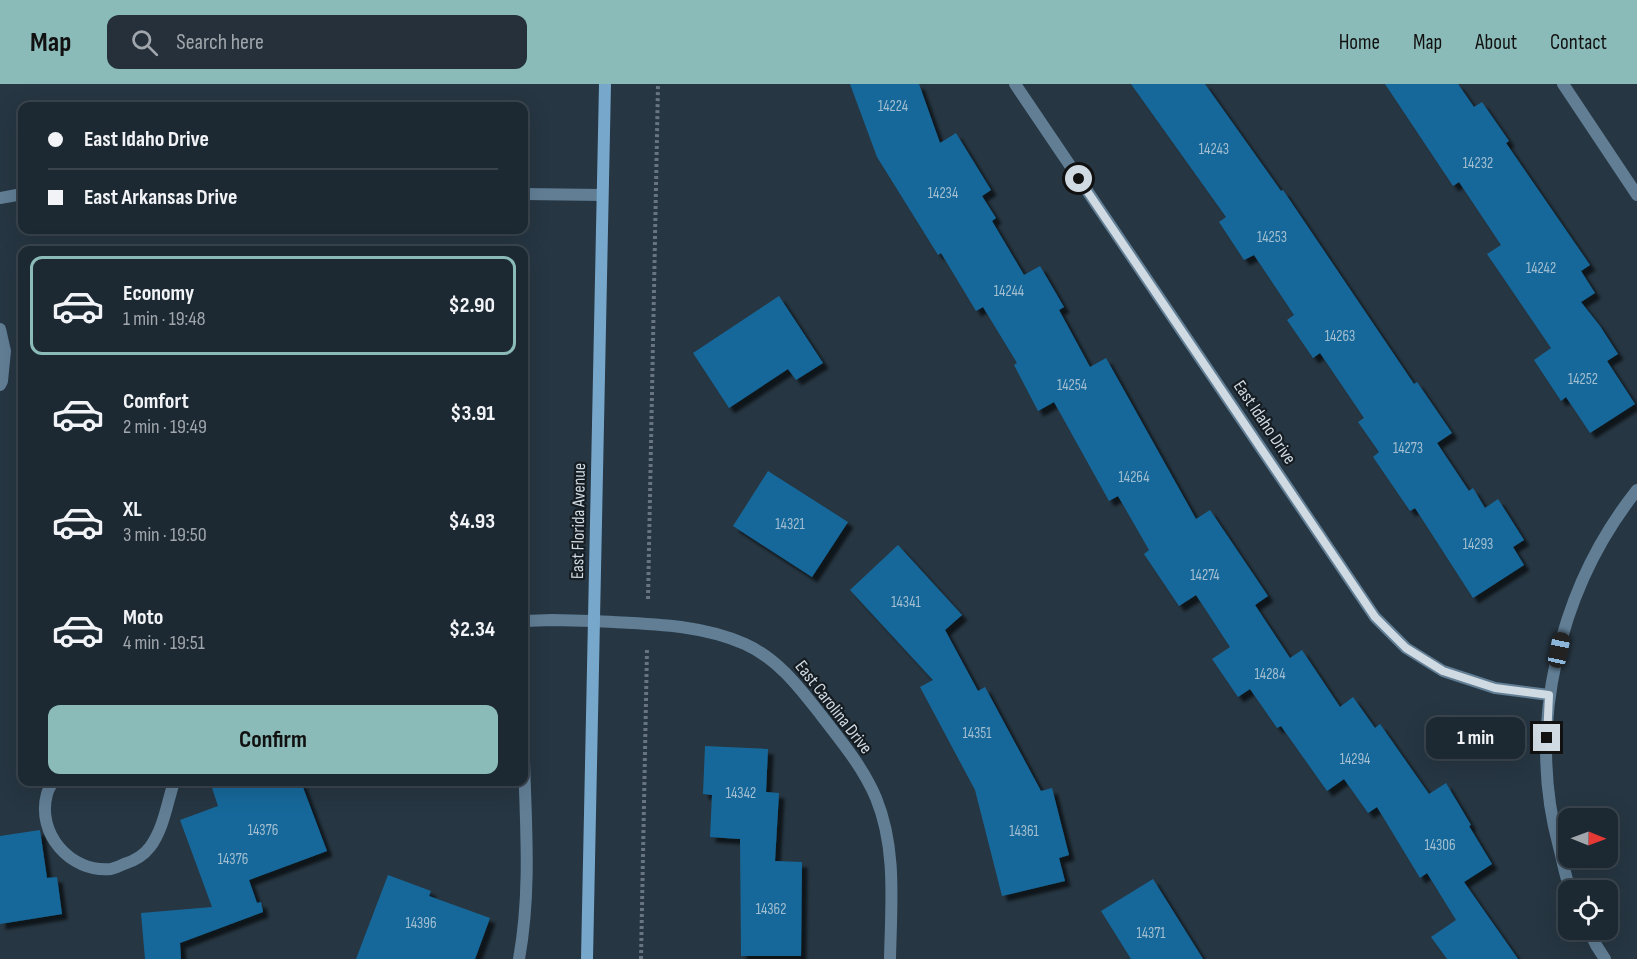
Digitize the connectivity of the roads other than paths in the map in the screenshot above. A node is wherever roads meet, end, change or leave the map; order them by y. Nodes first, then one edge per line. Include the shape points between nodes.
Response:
1 (605, 84) edge
2 (1015, 84) edge
3 (1563, 84) edge
4 (528, 194) edge
5 (18, 195) edge
6 (602, 195) junction
7 (1637, 195) edge
8 (0, 198) edge
9 (0, 329) edge
10 (0, 385) edge
11 (1637, 490) edge
12 (528, 621) edge
13 (593, 621) junction
14 (1549, 695) junction
15 (51, 786) edge
16 (173, 786) edge
17 (525, 786) edge
18 (1568, 880) edge
19 (1594, 940) edge
20 (519, 959) edge
21 (587, 959) edge
22 (890, 959) edge
23 (1605, 959) edge

1 - 6 street, East Florida Avenue
2 - 14 street, East Idaho Drive via 1375,617 1406,648 1443,671 1495,688
3 - 7 street
4 - 6 street
5 - 8 street
6 - 13 street, East Florida Avenue
9 - 10 street via 5,351
11 - 14 street via 1587,567 1564,627
12 - 13 street, East Carolina Drive
13 - 21 street, East Florida Avenue
13 - 22 street, East Carolina Drive via 660,625 722,636 773,661 796,682 857,762 885,823 891,852
14 - 18 street via 1546,760 1552,824
15 - 16 street via 45,818 53,840 66,856 87,867 111,869 134,861 150,848 160,830
17 - 20 street via 527,904
19 - 23 street

